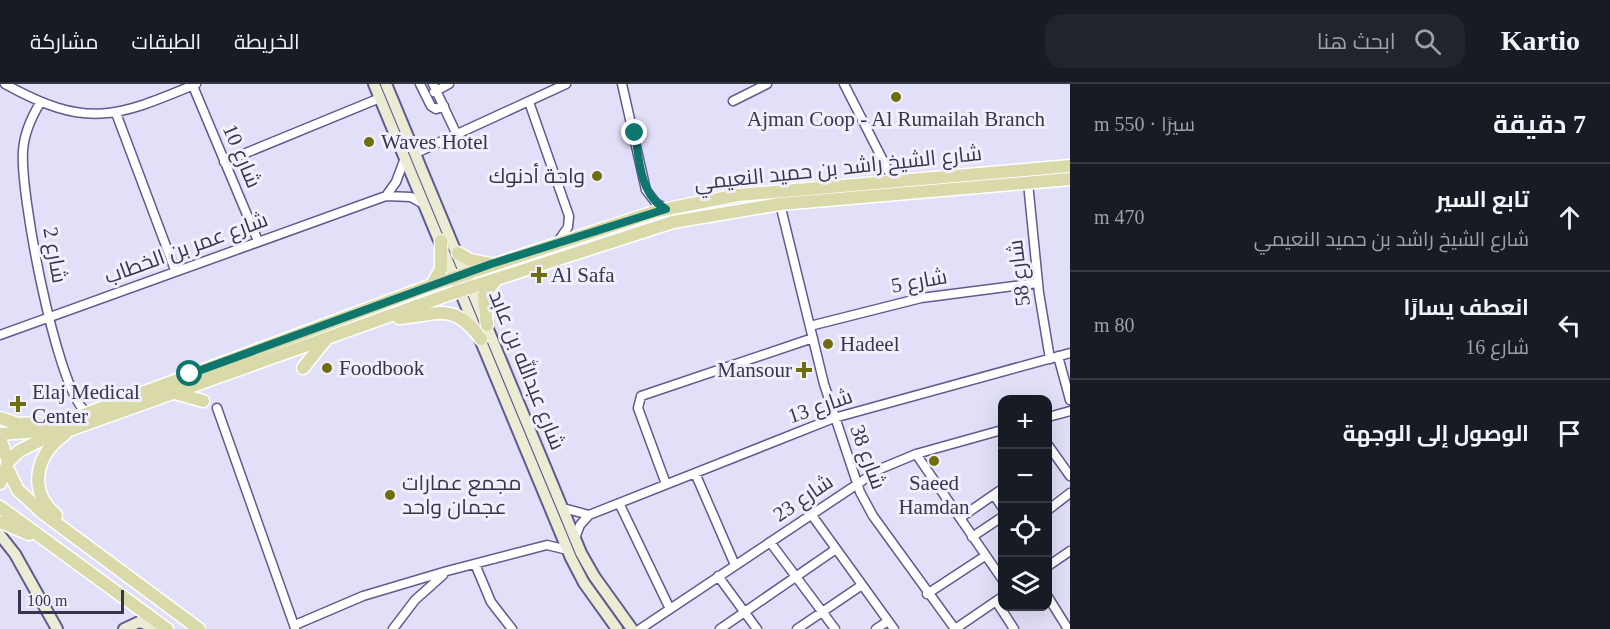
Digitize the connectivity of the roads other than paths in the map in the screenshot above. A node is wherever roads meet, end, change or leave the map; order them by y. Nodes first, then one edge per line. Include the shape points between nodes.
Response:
1 (5, 84) edge
2 (374, 84) edge
3 (386, 84) edge
4 (420, 84) edge
5 (449, 84) edge
6 (566, 84) edge
7 (622, 84) edge
8 (767, 84) edge
9 (843, 84) edge
10 (194, 85) edge
11 (435, 87) edge
12 (425, 95) junction
13 (380, 98) junction
14 (733, 101) dead end
15 (529, 102) junction
16 (39, 103) junction
17 (444, 106) junction
18 (116, 113) junction
19 (457, 135) junction
20 (410, 156) junction
21 (224, 162) junction
22 (1070, 166) edge
23 (982, 172) junction
24 (1070, 179) edge
25 (893, 180) junction
26 (858, 183) junction
27 (1028, 183) junction
28 (931, 192) junction
29 (386, 196) junction
30 (812, 201) junction
31 (780, 204) junction
32 (425, 205) junction
33 (666, 209) junction
34 (258, 241) junction
35 (441, 241) junction
36 (557, 243) junction
37 (458, 254) junction
38 (491, 264) junction
39 (175, 270) junction
40 (460, 275) junction
41 (496, 279) junction
42 (1038, 284) junction
43 (432, 285) junction
44 (466, 289) junction
45 (48, 317) junction
46 (383, 318) junction
47 (487, 325) junction
48 (810, 326) junction
49 (0, 335) edge
50 (327, 338) junction
51 (813, 338) junction
52 (481, 339) junction
53 (1070, 353) edge
54 (1054, 357) junction
55 (303, 368) dead end
56 (140, 393) junction
57 (175, 393) junction
58 (1070, 400) edge
59 (203, 401) dead end
60 (217, 408) dead end
61 (83, 409) junction
62 (1070, 411) edge
63 (1052, 416) edge
64 (0, 418) edge
65 (834, 418) junction
66 (74, 429) junction
67 (998, 431) edge
68 (0, 436) edge
69 (916, 454) junction
70 (1052, 458) edge
71 (7, 465) junction
72 (695, 473) junction
73 (1070, 476) edge
74 (0, 483) edge
75 (666, 484) junction
76 (857, 484) junction
77 (998, 492) edge
78 (1070, 493) edge
79 (994, 495) junction
80 (619, 503) junction
81 (999, 503) edge
82 (1052, 506) edge
83 (0, 507) edge
84 (562, 508) junction
85 (589, 514) junction
86 (811, 514) junction
87 (960, 518) junction
88 (998, 520) edge
89 (0, 522) edge
90 (558, 526) junction
91 (0, 535) edge
92 (972, 537) junction
93 (575, 538) junction
94 (770, 542) junction
95 (547, 545) junction
96 (837, 549) junction
97 (568, 550) junction
98 (1070, 551) edge
99 (985, 556) junction
100 (1052, 563) edge
101 (475, 564) junction
102 (735, 565) junction
103 (82, 566) junction
104 (447, 571) junction
105 (998, 574) edge
106 (718, 576) junction
107 (796, 577) junction
108 (401, 585) junction
109 (862, 585) junction
110 (118, 592) junction
111 (927, 594) junction
112 (158, 599) junction
113 (415, 600) junction
114 (998, 600) edge
115 (1052, 605) edge
116 (670, 609) junction
117 (1005, 611) edge
118 (744, 612) junction
119 (822, 612) junction
120 (888, 621) junction
121 (295, 627) edge
122 (508, 628) edge
123 (57, 629) edge
124 (124, 629) edge
125 (161, 629) edge
126 (167, 629) edge
127 (199, 629) edge
128 (393, 629) edge
129 (617, 629) edge
130 (632, 629) edge
131 (640, 629) edge
132 (720, 629) edge
133 (756, 629) edge
134 (797, 629) edge
135 (835, 629) edge
136 (876, 629) edge
137 (894, 629) edge
138 (955, 629) edge
139 (1014, 629) edge
140 (1068, 629) edge

1 - 16 street
2 - 13 main road, شارع عبدالله بن عابد
3 - 20 main road, شارع عبدالله بن عابد
4 - 12 street
5 - 11 street
6 - 15 street
7 - 33 street via 646,190
8 - 14 street
9 - 25 street
10 - 18 street
10 - 21 street, شارع 10
11 - 12 street
11 - 17 street
12 - 17 street via 434,109
13 - 20 main road, شارع عبدالله بن عابد
13 - 21 street
15 - 19 street
15 - 36 street via 569,216 568,227
16 - 18 street via 69,112
16 - 45 street, شارع 2 via 28,126 23,165
17 - 19 street
18 - 39 street
19 - 20 street
20 - 29 street
20 - 32 main road, شارع عبدالله بن عابد
20 - 37 main road, شارع عبدالله بن عابد
21 - 34 street, شارع 10
22 - 23 main road, شارع الشيخ راشد بن حميد النعيمي
23 - 25 main road, شارع الشيخ راشد بن حميد النعيمي
23 - 28 main road via 987,175 984,182
24 - 27 main road, شارع الشيخ راشد بن حميد النعيمي
25 - 26 main road, شارع الشيخ راشد بن حميد النعيمي
26 - 30 main road via 810,193 808,199
26 - 33 main road, شارع الشيخ راشد بن حميد النعيمي via 738,195
27 - 28 main road, شارع الشيخ راشد بن حميد النعيمي
27 - 42 street, شارع 58
28 - 30 main road, شارع الشيخ راشد بن حميد النعيمي
29 - 32 street, شارع عمر بن الخطاب via 402,195
29 - 34 street, شارع عمر بن الخطاب
30 - 31 main road, شارع الشيخ راشد بن حميد النعيمي
31 - 41 main road, شارع الشيخ راشد بن حميد النعيمي via 673,222
31 - 48 street, شارع 38
32 - 35 main road, شارع عبدالله بن عابد
33 - 36 main road, شارع الشيخ راشد بن حميد النعيمي
34 - 39 street, شارع عمر بن الخطاب
35 - 40 main road, شارع عبدالله بن عابد
35 - 43 main road via 441,269
36 - 38 main road, شارع الشيخ راشد بن حميد النعيمي
37 - 38 main road
37 - 40 main road, شارع عبدالله بن عابد
38 - 40 main road, شارع الشيخ راشد بن حميد النعيمي
39 - 45 street, شارع عمر بن الخطاب
40 - 43 main road, شارع الشيخ راشد بن حميد النعيمي
40 - 44 main road, شارع عبدالله بن عابد
41 - 44 main road, شارع الشيخ راشد بن حميد النعيمي
41 - 47 main road via 484,295
42 - 48 street, شارع 5 via 921,298
42 - 54 street, شارع 58
43 - 56 main road, شارع الشيخ راشد بن حميد النعيمي
44 - 46 main road, شارع الشيخ راشد بن حميد النعيمي
44 - 47 main road, شارع عبدالله بن عابد
44 - 52 main road, شارع عبدالله بن عابد
45 - 49 street, شارع عمر بن الخطاب
45 - 61 street, شارع 2 via 72,394
46 - 50 main road, شارع الشيخ راشد بن حميد النعيمي
46 - 52 main road via 450,312 467,322
47 - 84 main road, شارع عبدالله بن عابد
48 - 51 street, شارع 38
50 - 55 main road
50 - 57 main road, شارع الشيخ راشد بن حميد النعيمي
51 - 65 street, شارع 38
51 - 75 street via 641,396 638,408
52 - 90 main road, شارع عبدالله بن عابد
53 - 54 street, شارع 13
54 - 58 street, شارع 58
54 - 65 street, شارع 13
56 - 61 main road
56 - 68 main road, شارع الشيخ راشد بن حميد النعيمي via 48,428
57 - 59 main road
57 - 66 main road, شارع الشيخ راشد بن حميد النعيمي
60 - 121 street
61 - 64 main road via 35,424
62 - 63 street
65 - 72 street, شارع 13
65 - 76 street, شارع 38
66 - 71 main road, شارع الشيخ راشد بن حميد النعيمي via 33,443
66 - 112 main road via 55,442 41,461 37,477 43,500 62,520 139,578
67 - 69 street, شارع 23
68 - 71 main road
69 - 76 street, شارع 23
69 - 87 street
70 - 73 street
71 - 74 main road
71 - 112 main road via 13,483 29,501
72 - 75 street, شارع 13
72 - 102 street
75 - 80 street, شارع 13
76 - 86 street, شارع 23
76 - 111 street, شارع 38 via 873,516
77 - 79 street
78 - 82 street
79 - 81 street
79 - 87 street
80 - 85 street, شارع 13
80 - 116 street
83 - 103 main road
84 - 85 street
84 - 93 main road, شارع عبدالله بن عابد
85 - 93 street
86 - 94 street, شارع 23
86 - 96 street
87 - 92 street
88 - 92 street
89 - 110 main road via 38,539
90 - 95 street
90 - 97 main road, شارع عبدالله بن عابد
91 - 123 main road
92 - 99 street
93 - 130 main road, شارع عبدالله بن عابد via 594,576
94 - 102 street, شارع 23
94 - 107 street
95 - 97 street
95 - 101 street
96 - 107 street
96 - 109 street
97 - 129 main road, شارع عبدالله بن عابد via 584,583
98 - 100 street
99 - 105 street
99 - 111 street
101 - 104 street
101 - 122 street via 488,596
102 - 106 street, شارع 23
103 - 110 main road
103 - 112 main road via 80,557 88,555 138,591
104 - 108 street
104 - 113 street
106 - 116 street, شارع 23
106 - 118 street
107 - 118 street
107 - 119 street
108 - 113 street via 413,591
108 - 121 street via 346,602
109 - 119 street
109 - 120 street
110 - 126 main road
111 - 138 street, شارع 38
112 - 127 main road
113 - 128 street
114 - 138 street
115 - 140 street
116 - 131 street, شارع 23
117 - 139 street
118 - 132 street
118 - 133 street
119 - 134 street
119 - 135 street
120 - 136 street
120 - 137 street
124 - 125 main road via 139,622

